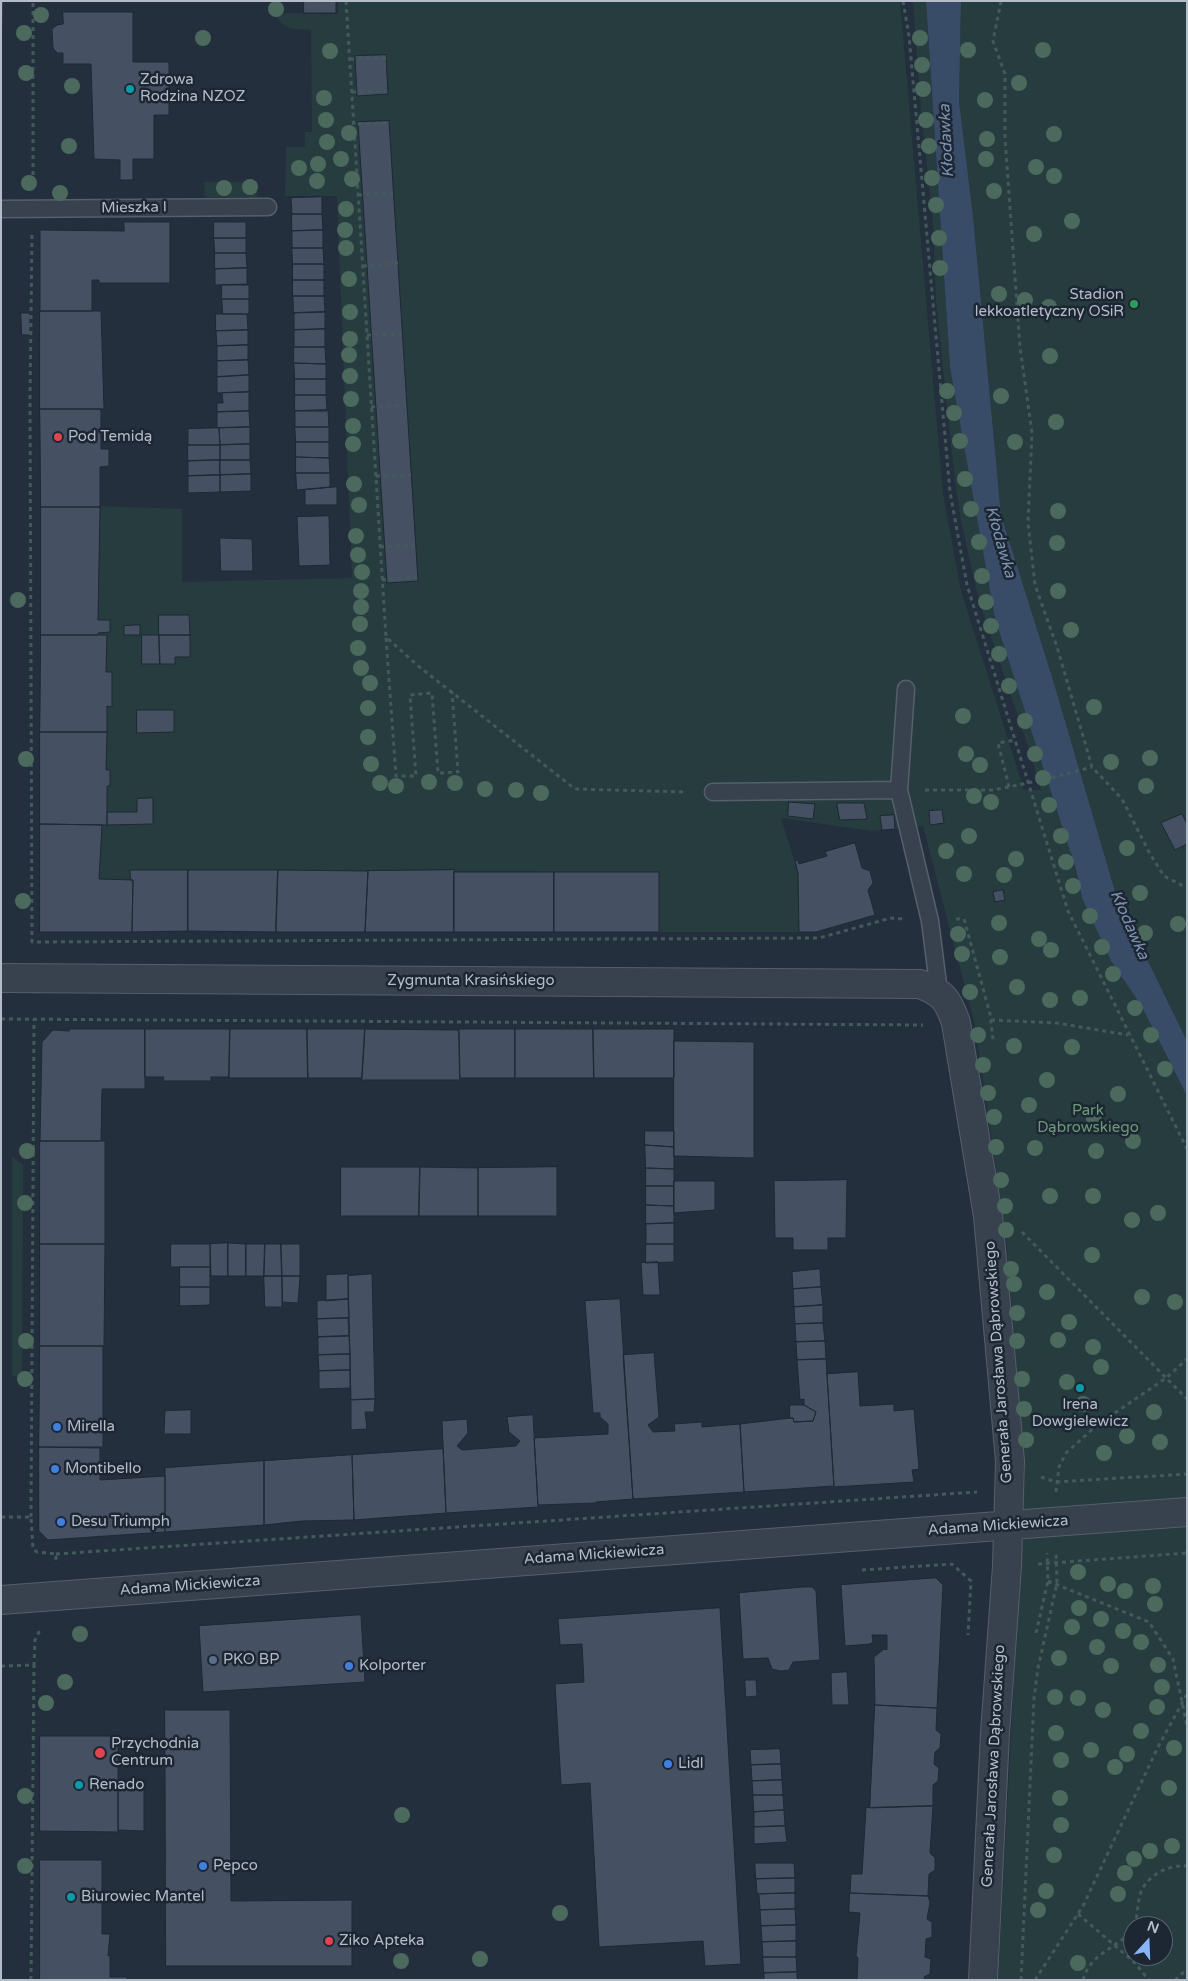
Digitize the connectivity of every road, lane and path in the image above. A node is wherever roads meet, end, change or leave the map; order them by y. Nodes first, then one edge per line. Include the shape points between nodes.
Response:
1 (34, 1) edge
2 (346, 1) edge
3 (903, 1) edge
4 (1002, 1) edge
5 (386, 58) dead end
6 (350, 59) junction
7 (387, 91) dead end
8 (352, 92) junction
9 (389, 123) dead end
10 (357, 124) junction
11 (393, 193) dead end
12 (358, 195) junction
13 (268, 207) dead end
14 (1, 209) edge
15 (32, 209) junction
16 (398, 263) dead end
17 (363, 266) junction
18 (402, 334) dead end
19 (367, 335) junction
20 (406, 405) dead end
21 (371, 407) junction
22 (411, 475) dead end
23 (376, 476) junction
24 (415, 545) dead end
25 (380, 547) junction
26 (417, 577) dead end
27 (382, 580) junction
28 (386, 637) junction
29 (906, 689) dead end
30 (452, 692) junction
31 (1015, 740) junction
32 (1092, 767) junction
33 (1029, 783) junction
34 (1009, 787) junction
35 (899, 790) junction
36 (713, 792) joint
37 (1187, 888) edge
38 (930, 921) junction
39 (1, 978) edge
40 (939, 992) junction
41 (1, 1019) edge
42 (34, 1019) junction
43 (990, 1020) junction
44 (944, 1024) junction
45 (1129, 1036) junction
46 (995, 1049) dead end
47 (1187, 1149) edge
48 (1021, 1231) dead end
49 (1187, 1359) edge
50 (1166, 1378) junction
51 (1187, 1399) edge
52 (1187, 1474) edge
53 (1041, 1477) dead end
54 (1056, 1482) junction
55 (981, 1486) dead end
56 (1187, 1512) edge
57 (31, 1517) dead end
58 (1008, 1525) junction
59 (1057, 1547) dead end
60 (1187, 1553) edge
61 (56, 1554) dead end
62 (1047, 1563) dead end
63 (1055, 1563) junction
64 (853, 1571) dead end
65 (1048, 1582) dead end
66 (1057, 1583) junction
67 (1, 1600) edge
68 (968, 1641) dead end
69 (34, 1665) dead end
70 (1187, 1694) edge
71 (1182, 1704) junction
72 (1187, 1726) edge
73 (1187, 1866) edge
74 (1078, 1914) junction
75 (1136, 1916) edge
76 (1123, 1938) edge
77 (1114, 1946) junction
78 (1187, 1969) edge
79 (31, 1980) edge
80 (983, 1980) edge
81 (1021, 1980) edge
82 (1035, 1980) edge
83 (1083, 1980) edge
84 (1149, 1980) edge
85 (1175, 1980) edge

1 - 15 path
2 - 6 path
3 - 31 path via 909,36 950,492 974,611
4 - 32 path via 994,41 1005,74 1005,138 1020,347 1032,433 1028,523 1035,585
5 - 6 path
6 - 8 path
7 - 8 path
8 - 10 path
9 - 10 path
10 - 12 path
11 - 12 path
12 - 17 path
13 - 15 lane, Mieszka I
14 - 15 lane, Mieszka I
15 - 38 path via 32,942 819,938 891,918
16 - 17 path
17 - 19 path
18 - 19 path
19 - 21 path
20 - 21 path
21 - 23 path
22 - 23 path
23 - 25 path
24 - 25 path
25 - 27 path
26 - 27 path
27 - 28 path
28 - 30 path
28 - 30 path via 396,776 416,776 410,694 432,693 438,772 458,772
29 - 35 lane
30 - 36 path via 575,788
31 - 33 path
31 - 34 path via 998,743
32 - 33 path
32 - 37 path via 1122,799 1164,876
33 - 34 path
33 - 45 path via 1068,911
34 - 35 path via 994,790
35 - 36 lane
35 - 38 lane
38 - 40 lane
38 - 43 path via 964,919
39 - 40 street, Zygmunta Krasińskiego via 920,984
40 - 44 street, Generała Jarosława Dąbrowskiego via 950,1005
41 - 42 path
42 - 44 path
42 - 57 path
43 - 44 path
43 - 45 path via 1057,1023
43 - 46 path
44 - 58 street, Generała Jarosława Dąbrowskiego via 988,1216 1010,1462
45 - 47 path
48 - 50 path
49 - 50 path
50 - 51 path
50 - 54 path via 1080,1439 1066,1453
52 - 54 path
53 - 54 path
55 - 61 path via 978,1492
56 - 58 street, Adama Mickiewicza
58 - 67 street, Adama Mickiewicza
58 - 80 street, Generała Jarosława Dąbrowskiego
59 - 63 path
60 - 63 path
62 - 63 path
63 - 66 path
64 - 68 path via 952,1564 971,1581
65 - 66 path
66 - 71 path via 1149,1622 1173,1659
66 - 81 path via 1035,1683
69 - 79 path
70 - 71 path
71 - 72 path
71 - 74 path
73 - 75 path via 1172,1866 1160,1871 1145,1885 1140,1893
74 - 77 path
74 - 82 path
76 - 77 path
77 - 83 path via 1096,1956
77 - 84 path
78 - 85 path

